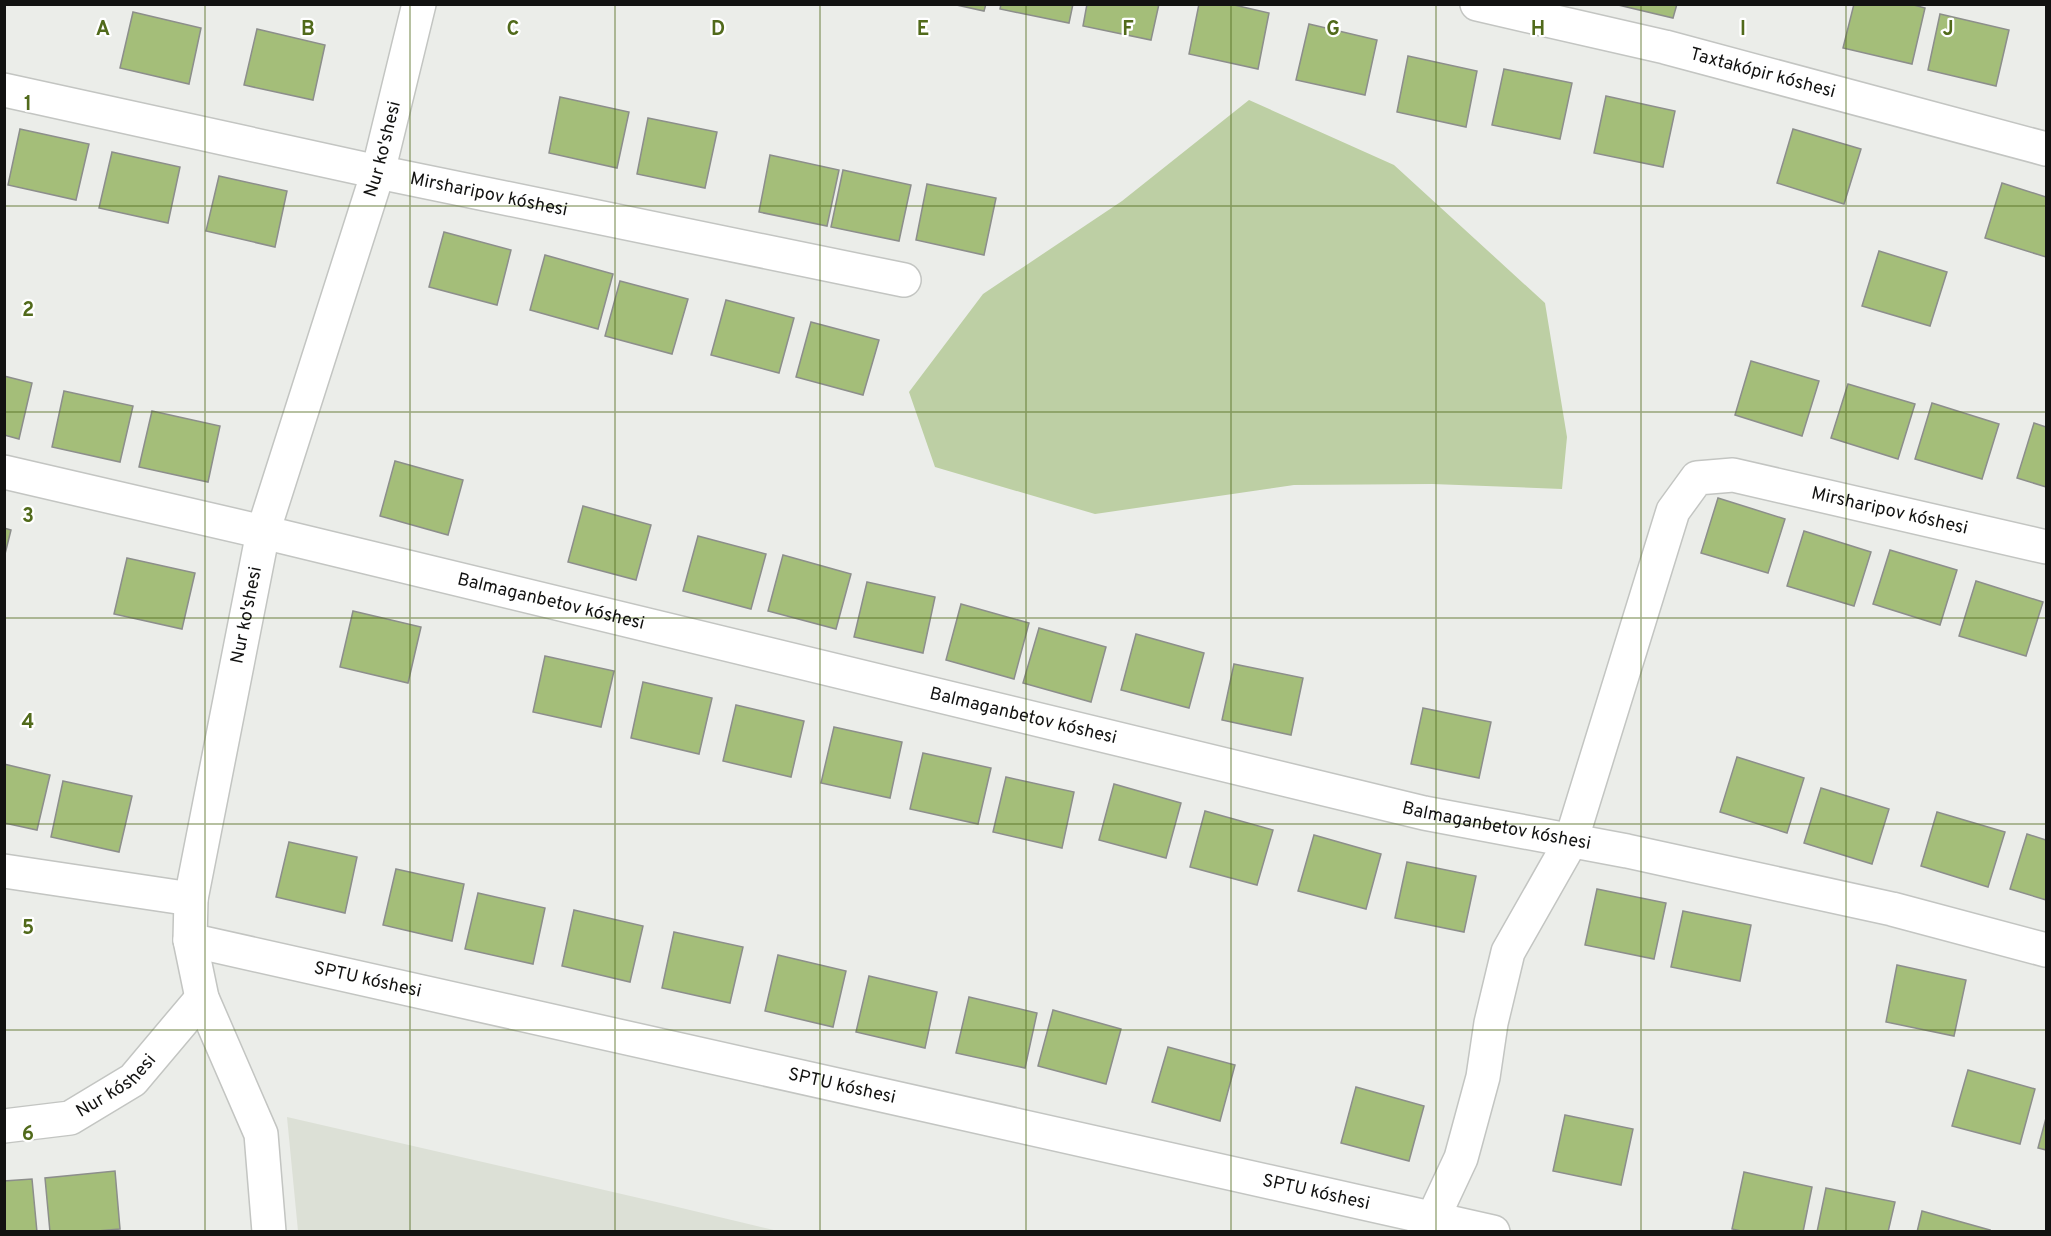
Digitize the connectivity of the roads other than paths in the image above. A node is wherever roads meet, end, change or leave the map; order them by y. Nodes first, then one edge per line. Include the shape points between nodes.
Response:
1 (419, 4) edge
2 (1477, 4) edge
3 (4, 90) edge
4 (2046, 149) edge
5 (378, 172) junction
6 (904, 280) dead end
7 (4, 472) edge
8 (263, 532) junction
9 (2046, 547) edge
10 (1571, 841) junction
11 (4, 871) edge
12 (191, 899) junction
13 (190, 940) junction
14 (2046, 950) edge
15 (202, 999) junction
16 (4, 1126) edge
17 (1429, 1225) edge
18 (269, 1232) edge
19 (1493, 1232) edge

1 - 5 street, Nur ko'shesi
2 - 4 street, Taxtakópir kóshesi via 1665,47
3 - 5 street, Mirsharipov kóshesi
5 - 6 street, Mirsharipov kóshesi
5 - 8 street, Nur ko'shesi
7 - 8 street, Balmaganbetov kóshesi
8 - 10 street, Balmaganbetov kóshesi via 1424,813
8 - 12 street, Nur ko'shesi
9 - 10 street, Mirsharipov kóshesi via 1733,475 1697,478 1673,511
10 - 14 street, Balmaganbetov kóshesi via 1892,909
10 - 17 street, Mirsharipov kóshesi via 1508,952 1483,1077 1461,1158
11 - 12 street
12 - 13 street, Nur ko'shesi
13 - 15 street, Nur ko'shesi
13 - 17 street, SPTU kóshesi
15 - 16 street, Nur kóshesi via 133,1080 70,1118
15 - 18 street, Nur ko'shesi via 261,1134
17 - 19 street, SPTU kóshesi

